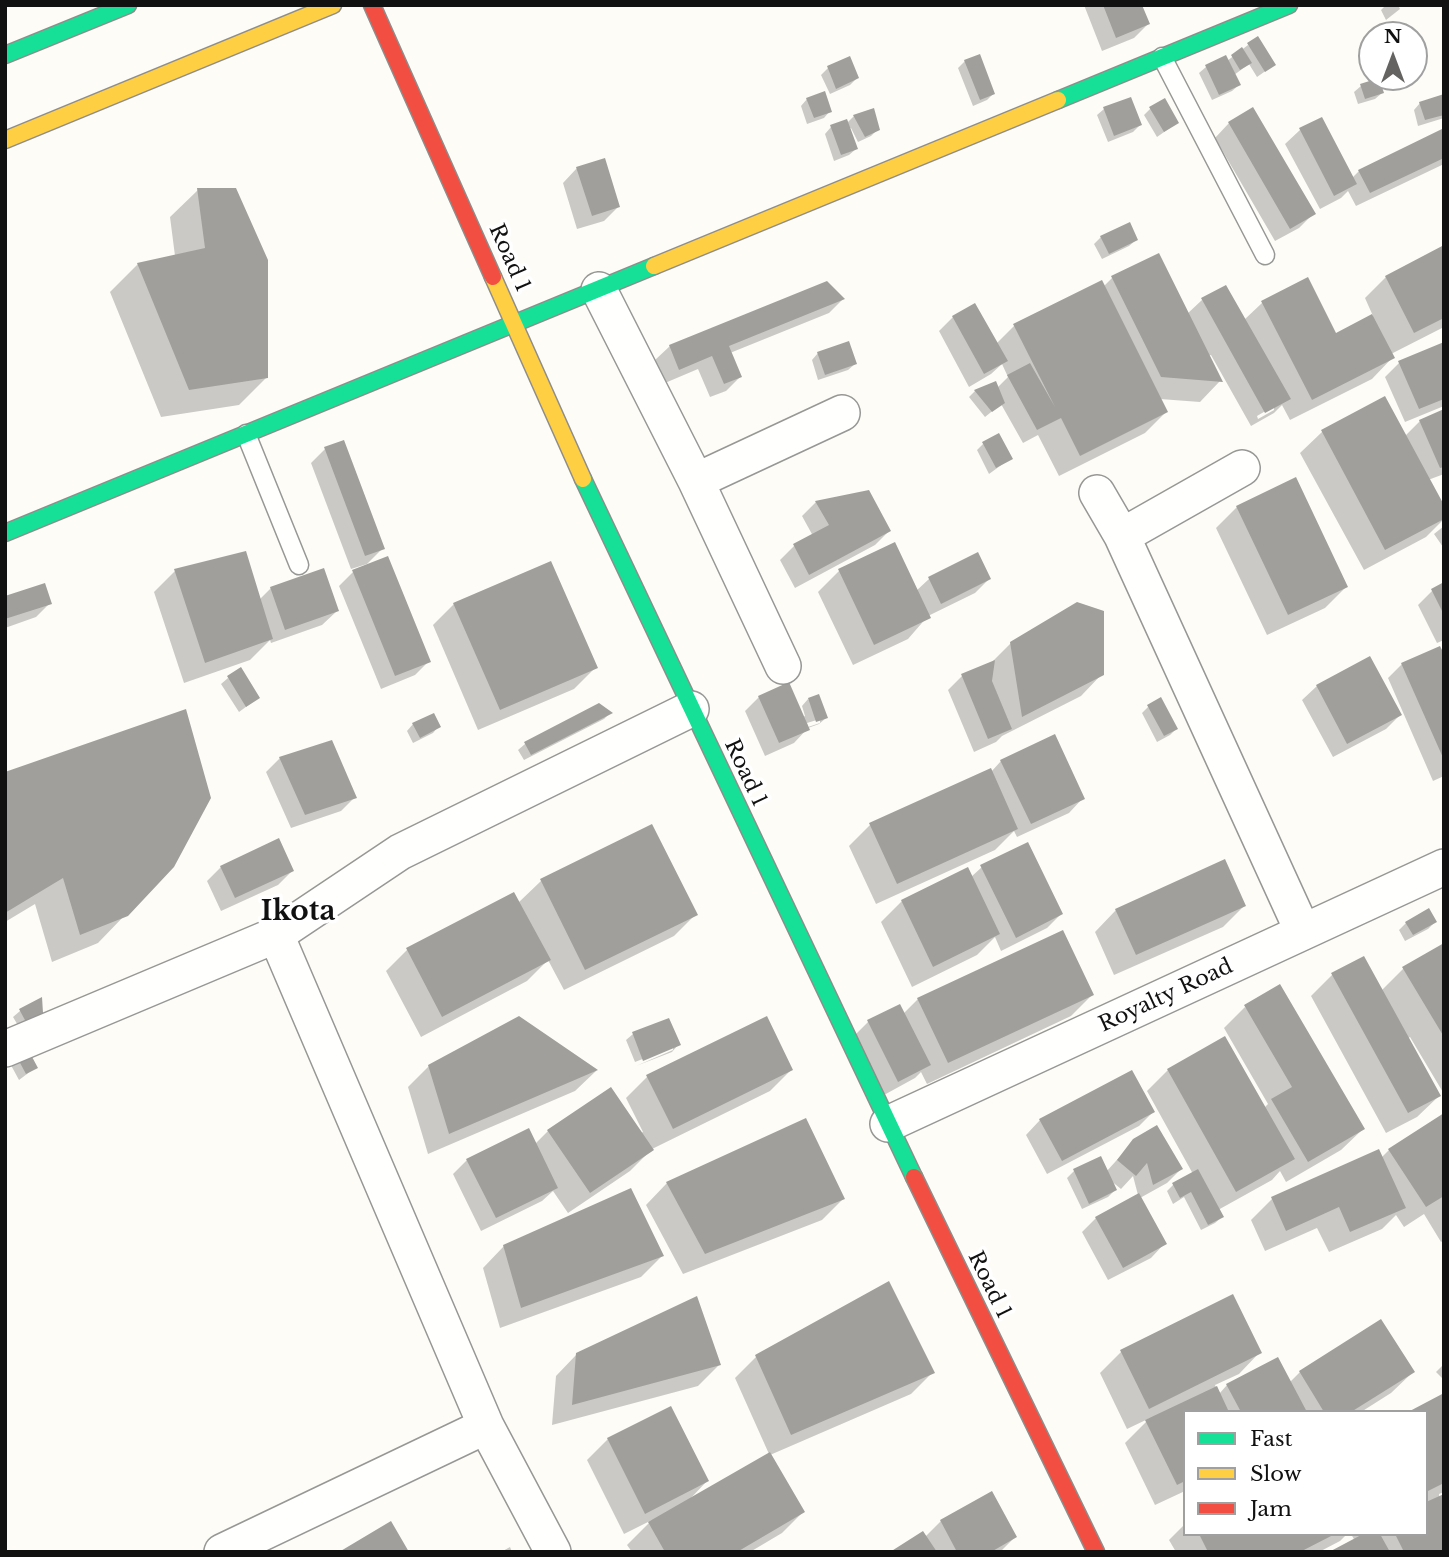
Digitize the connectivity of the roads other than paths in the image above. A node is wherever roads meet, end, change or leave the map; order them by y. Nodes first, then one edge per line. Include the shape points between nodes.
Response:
1 (128, 5) edge
2 (333, 5) edge
3 (372, 5) edge
4 (1289, 5) edge
5 (5, 55) edge
6 (1163, 57) junction
7 (5, 140) edge
8 (1265, 255) dead end
9 (599, 290) junction
10 (515, 324) junction
11 (842, 413) dead end
12 (246, 434) junction
13 (1242, 468) dead end
14 (696, 481) junction
15 (1097, 493) dead end
16 (5, 533) edge
17 (1122, 536) junction
18 (299, 565) dead end
19 (783, 666) dead end
20 (691, 709) junction
21 (1444, 867) edge
22 (1303, 932) junction
23 (276, 935) junction
24 (5, 1049) edge
25 (888, 1124) junction
26 (486, 1426) junction
27 (222, 1552) edge
28 (554, 1552) edge
29 (1096, 1552) edge

1 - 5 main road
2 - 7 main road
3 - 10 main road, Road 1
4 - 6 main road
6 - 8 lane
6 - 9 main road
9 - 10 main road
9 - 14 street
10 - 12 main road
10 - 20 main road, Road 1 via 602,523
11 - 14 street
12 - 16 main road
12 - 18 lane
13 - 17 street
14 - 19 street
15 - 17 street
17 - 22 street
20 - 23 street via 400,852
20 - 25 main road, Road 1
21 - 22 street, Royalty Road
22 - 25 street, Royalty Road
23 - 24 street
23 - 26 street
25 - 29 main road, Road 1
26 - 27 street
26 - 28 street

